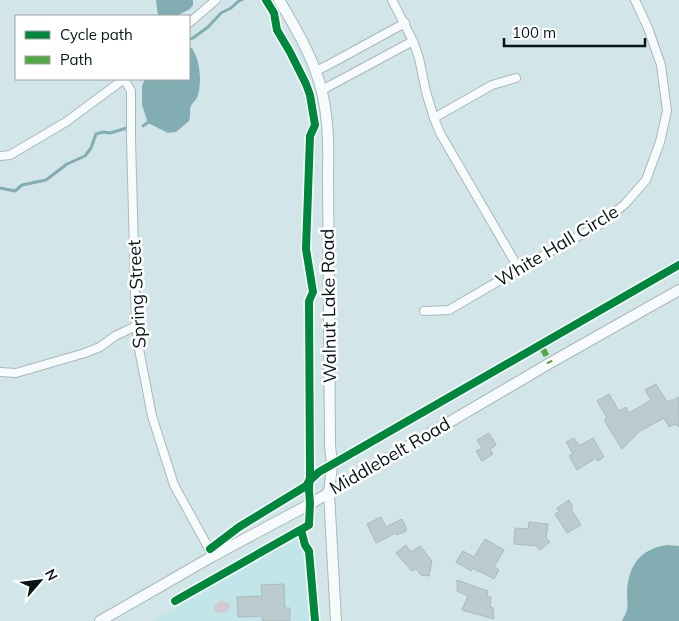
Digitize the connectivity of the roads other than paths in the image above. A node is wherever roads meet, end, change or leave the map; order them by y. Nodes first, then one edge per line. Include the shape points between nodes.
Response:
1 (216, 0) edge
2 (279, 0) edge
3 (392, 0) edge
4 (635, 0) edge
5 (190, 22) edge
6 (404, 23) junction
7 (413, 41) junction
8 (316, 71) junction
9 (516, 78) dead end
10 (123, 80) edge
11 (125, 80) edge
12 (322, 90) junction
13 (434, 118) junction
14 (0, 156) edge
15 (519, 269) junction
16 (679, 290) edge
17 (424, 311) dead end
18 (136, 326) junction
19 (0, 372) edge
20 (329, 493) junction
21 (213, 556) junction
22 (100, 621) edge
23 (336, 621) edge

1 - 5 street
2 - 8 street, Walnut Lake Road
3 - 6 street
4 - 15 street, White Hall Circle via 661,65 667,111 646,180 625,204 598,224
6 - 7 street
6 - 8 street
7 - 12 street
7 - 13 street
8 - 12 street, Walnut Lake Road
9 - 13 street via 492,85
10 - 14 street via 66,122 10,154
11 - 18 street, Spring Street via 131,91
12 - 20 street, Walnut Lake Road via 329,155 332,466
13 - 15 street
15 - 17 street, White Hall Circle via 449,310
16 - 20 street, Middlebelt Road
18 - 19 street via 85,353 16,373
18 - 21 street, Spring Street via 152,416 174,485
20 - 21 street, Middlebelt Road
20 - 23 street, Walnut Lake Road
21 - 22 street, Middlebelt Road

